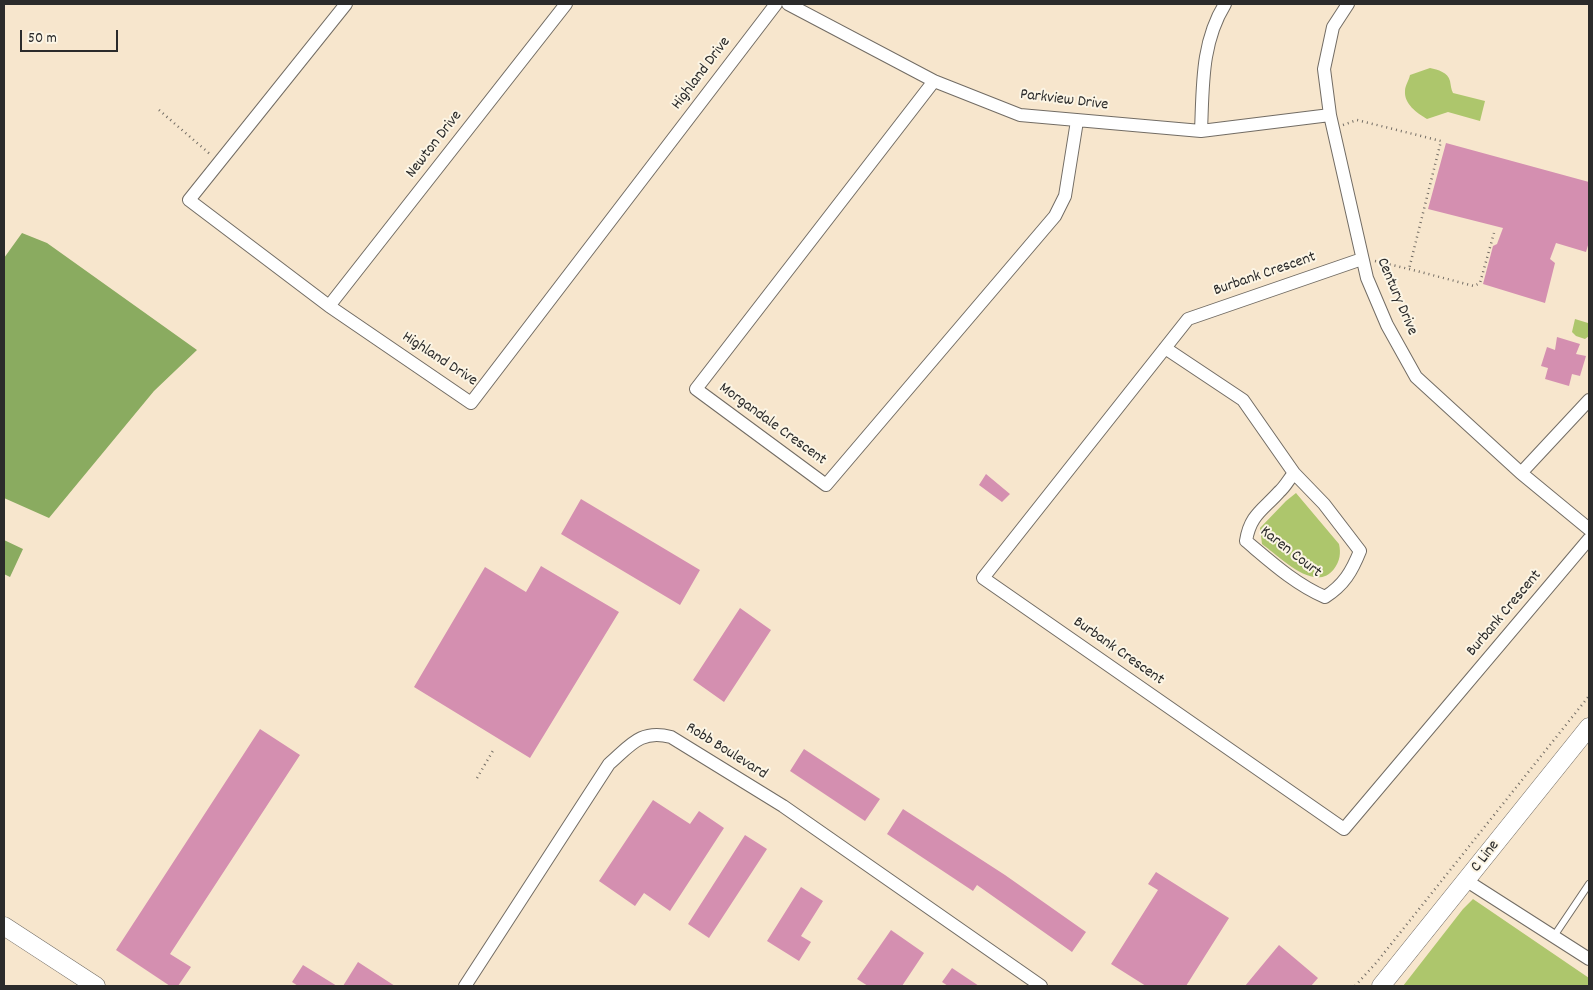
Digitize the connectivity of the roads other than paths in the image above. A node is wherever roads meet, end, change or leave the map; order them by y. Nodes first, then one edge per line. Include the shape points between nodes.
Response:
1 (346, 4) edge
2 (566, 4) edge
3 (776, 4) edge
4 (788, 4) edge
5 (1225, 4) edge
6 (1348, 4) edge
7 (934, 81) junction
8 (1330, 115) junction
9 (1077, 120) junction
10 (1200, 131) junction
11 (1362, 259) junction
12 (329, 306) junction
13 (1164, 348) junction
14 (1589, 400) edge
15 (1294, 472) junction
16 (1521, 472) junction
17 (1589, 529) edge
18 (1589, 539) edge
19 (1589, 727) edge
20 (1468, 881) junction
21 (1589, 884) edge
22 (4, 926) edge
23 (1554, 936) junction
24 (1589, 959) edge
25 (96, 986) edge
26 (465, 986) edge
27 (1041, 986) edge
28 (1382, 986) edge

1 - 12 street, Highland Drive via 189,200
2 - 12 street, Newton Drive
3 - 12 street, Highland Drive via 471,403
4 - 7 street, Parkview Drive
5 - 10 street via 1217,16 1205,56
6 - 8 street, Century Drive via 1333,27 1324,68
7 - 9 street, Parkview Drive via 1020,115
7 - 9 street, Morgandale Crescent via 696,390 826,485 1055,216 1065,196
8 - 10 street, Parkview Drive
8 - 11 street, Century Drive
9 - 10 street, Parkview Drive
11 - 13 street, Burbank Crescent via 1188,319
11 - 16 street, Century Drive via 1387,325 1416,377
13 - 15 street, Karen Court via 1243,400
13 - 18 street, Burbank Crescent via 983,578 1344,829
14 - 16 street
15 - 15 street, Karen Court via 1280,492 1260,510 1248,529 1246,542 1282,571 1325,597 1336,590 1352,571 1360,551
16 - 17 street, Century Drive
19 - 20 street, C Line
20 - 23 street
20 - 28 street, C Line
21 - 23 lane
22 - 25 street
23 - 24 street
26 - 27 street, Robb Boulevard via 610,764 632,742 658,734 671,737 783,806

